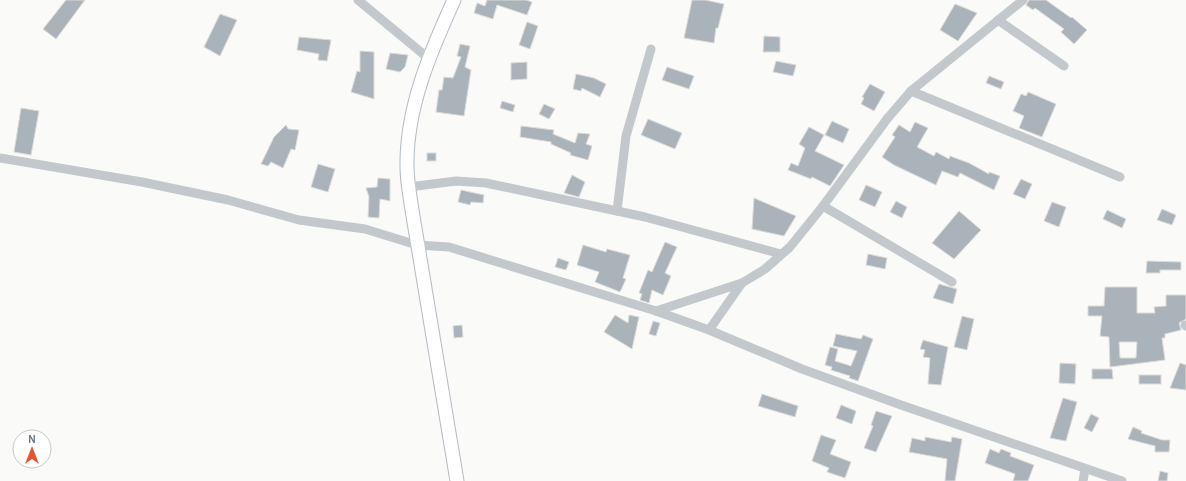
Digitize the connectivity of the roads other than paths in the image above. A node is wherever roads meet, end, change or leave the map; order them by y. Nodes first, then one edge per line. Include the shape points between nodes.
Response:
1 (358, 0) edge
2 (454, 0) edge
3 (1023, 0) edge
4 (998, 20) junction
5 (651, 49) dead end
6 (428, 58) junction
7 (1064, 66) dead end
8 (911, 91) junction
9 (0, 158) edge
10 (1120, 178) dead end
11 (410, 188) junction
12 (822, 206) junction
13 (617, 211) junction
14 (417, 245) junction
15 (781, 254) junction
16 (952, 282) dead end
17 (742, 283) junction
18 (656, 311) junction
19 (709, 330) junction
20 (1086, 468) junction
21 (457, 481) edge
22 (1083, 481) edge
23 (1122, 481) edge

1 - 6 street
2 - 6 main road
3 - 4 street
4 - 7 street
4 - 8 street
5 - 13 street via 626,136
6 - 11 main road via 412,116 407,161
8 - 10 street
8 - 12 street
9 - 14 street via 221,198 299,220 365,230
11 - 13 street via 456,181 478,181
11 - 14 main road
12 - 15 street via 790,247
12 - 16 street
13 - 15 street
14 - 18 street via 449,248
14 - 21 main road
15 - 17 street
17 - 18 street
17 - 19 street
18 - 19 street
19 - 20 street via 816,374
20 - 22 street
20 - 23 street

